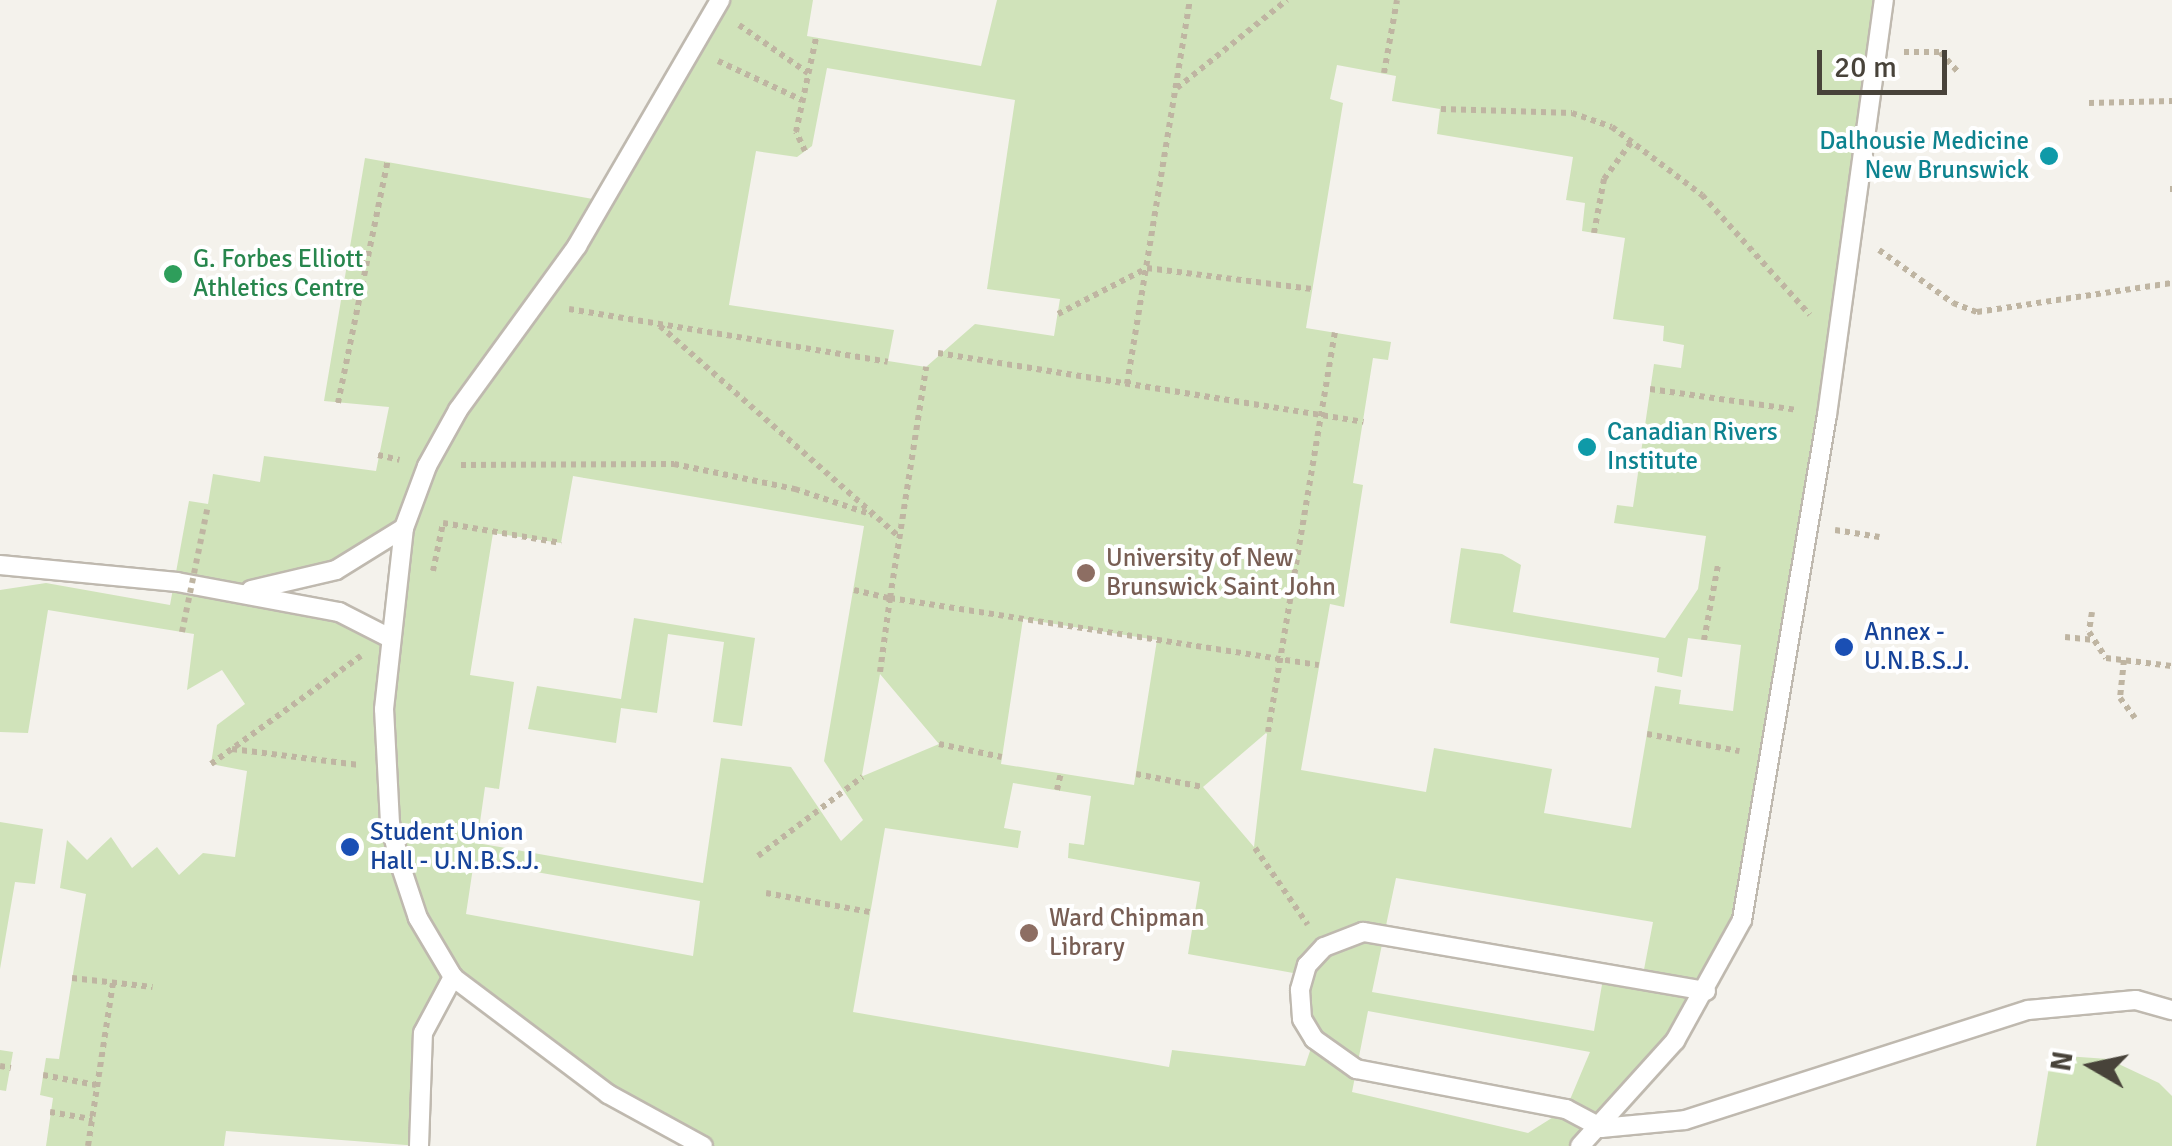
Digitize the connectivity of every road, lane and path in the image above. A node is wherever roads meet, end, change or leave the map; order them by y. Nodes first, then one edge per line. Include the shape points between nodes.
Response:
1 (1190, 0) edge
2 (1287, 0) edge
3 (1397, 0) edge
4 (1884, 0) edge
5 (718, 4) edge
6 (816, 38) dead end
7 (691, 52) junction
8 (1926, 52) dead end
9 (808, 73) junction
10 (1384, 73) dead end
11 (1959, 73) dead end
12 (1176, 88) junction
13 (802, 100) junction
14 (2172, 102) edge
15 (2089, 103) dead end
16 (1441, 109) dead end
17 (1632, 141) junction
18 (805, 151) dead end
19 (388, 158) dead end
20 (1854, 232) junction
21 (1594, 233) dead end
22 (1148, 268) junction
23 (2172, 282) edge
24 (1312, 289) dead end
25 (538, 304) junction
26 (1058, 314) dead end
27 (1840, 321) junction
28 (658, 324) junction
29 (1335, 333) dead end
30 (938, 353) dead end
31 (888, 362) dead end
32 (926, 367) dead end
33 (1127, 384) junction
34 (1650, 389) dead end
35 (338, 403) dead end
36 (1321, 415) junction
37 (1827, 415) junction
38 (1363, 422) dead end
39 (378, 455) dead end
40 (426, 466) junction
41 (208, 505) dead end
42 (873, 514) junction
43 (1809, 526) junction
44 (404, 528) junction
45 (899, 537) junction
46 (1878, 537) dead end
47 (1718, 564) dead end
48 (0, 565) edge
49 (854, 590) dead end
50 (235, 592) junction
51 (890, 598) junction
52 (2092, 612) dead end
53 (182, 632) dead end
54 (388, 637) junction
55 (2065, 637) dead end
56 (1704, 640) dead end
57 (2095, 640) junction
58 (1279, 659) junction
59 (2124, 660) junction
60 (1319, 666) dead end
61 (2172, 666) edge
62 (880, 672) dead end
63 (2136, 718) dead end
64 (1268, 732) dead end
65 (1647, 734) dead end
66 (939, 744) dead end
67 (231, 749) dead end
68 (1770, 756) junction
69 (1002, 757) dead end
70 (386, 768) junction
71 (1061, 773) dead end
72 (1136, 774) dead end
73 (862, 776) dead end
74 (1203, 787) dead end
75 (1057, 790) dead end
76 (1255, 848) dead end
77 (758, 856) dead end
78 (766, 893) dead end
79 (870, 912) dead end
80 (1324, 948) junction
81 (454, 977) junction
82 (72, 978) dead end
83 (113, 983) junction
84 (152, 987) dead end
85 (1706, 991) junction
86 (2172, 1010) edge
87 (0, 1066) edge
88 (11, 1068) dead end
89 (43, 1075) dead end
90 (96, 1085) junction
91 (50, 1112) dead end
92 (92, 1119) junction
93 (1600, 1128) junction
94 (88, 1146) edge
95 (419, 1146) edge
96 (703, 1146) edge
97 (1580, 1146) edge

1 - 12 path
2 - 12 path
3 - 10 path
4 - 20 lane
5 - 7 lane
5 - 9 path
6 - 9 path
7 - 13 path
7 - 25 lane
8 - 11 path via 1952,58
9 - 13 path
12 - 22 path
13 - 18 path via 796,132
14 - 15 path
16 - 17 path via 1572,112
17 - 21 path via 1604,179
17 - 27 path via 1702,195 1804,314
19 - 35 path
20 - 23 path via 1977,312
20 - 27 lane
22 - 24 path
22 - 26 path
22 - 33 path
25 - 28 path
25 - 40 lane via 458,410
27 - 37 lane
28 - 31 path
28 - 42 path
29 - 36 path
30 - 33 path
32 - 45 path
33 - 36 path
34 - 37 path
36 - 38 path
36 - 58 path
37 - 43 lane
39 - 40 path
40 - 42 path via 674,464 795,489
40 - 44 lane
41 - 53 path, bridge
42 - 45 path
43 - 46 path
43 - 68 lane
44 - 50 lane via 336,570
44 - 54 lane
45 - 51 path
47 - 56 path
48 - 50 lane
49 - 51 path
50 - 54 lane via 340,612
51 - 58 path
51 - 62 path
52 - 57 path via 2089,632
54 - 70 lane
55 - 57 path
57 - 59 path via 2106,658
58 - 60 path
58 - 64 path
59 - 61 path
59 - 63 path via 2120,698
65 - 68 path
66 - 69 path
67 - 70 path
68 - 85 lane via 1742,920
70 - 81 lane via 401,867 418,918
71 - 75 path
72 - 74 path
73 - 77 path
76 - 80 path
78 - 79 path
80 - 85 lane via 1352,935 1384,934
80 - 93 lane via 1306,965 1302,1019 1332,1056 1356,1069 1566,1109
81 - 95 lane via 423,1033
81 - 96 lane via 608,1094
82 - 83 path
83 - 84 path
83 - 90 path
85 - 93 lane via 1641,1086
86 - 93 lane via 2136,1000 2028,1010 1685,1120
87 - 88 path
89 - 90 path
90 - 92 path
91 - 92 path
92 - 94 path
93 - 97 lane

